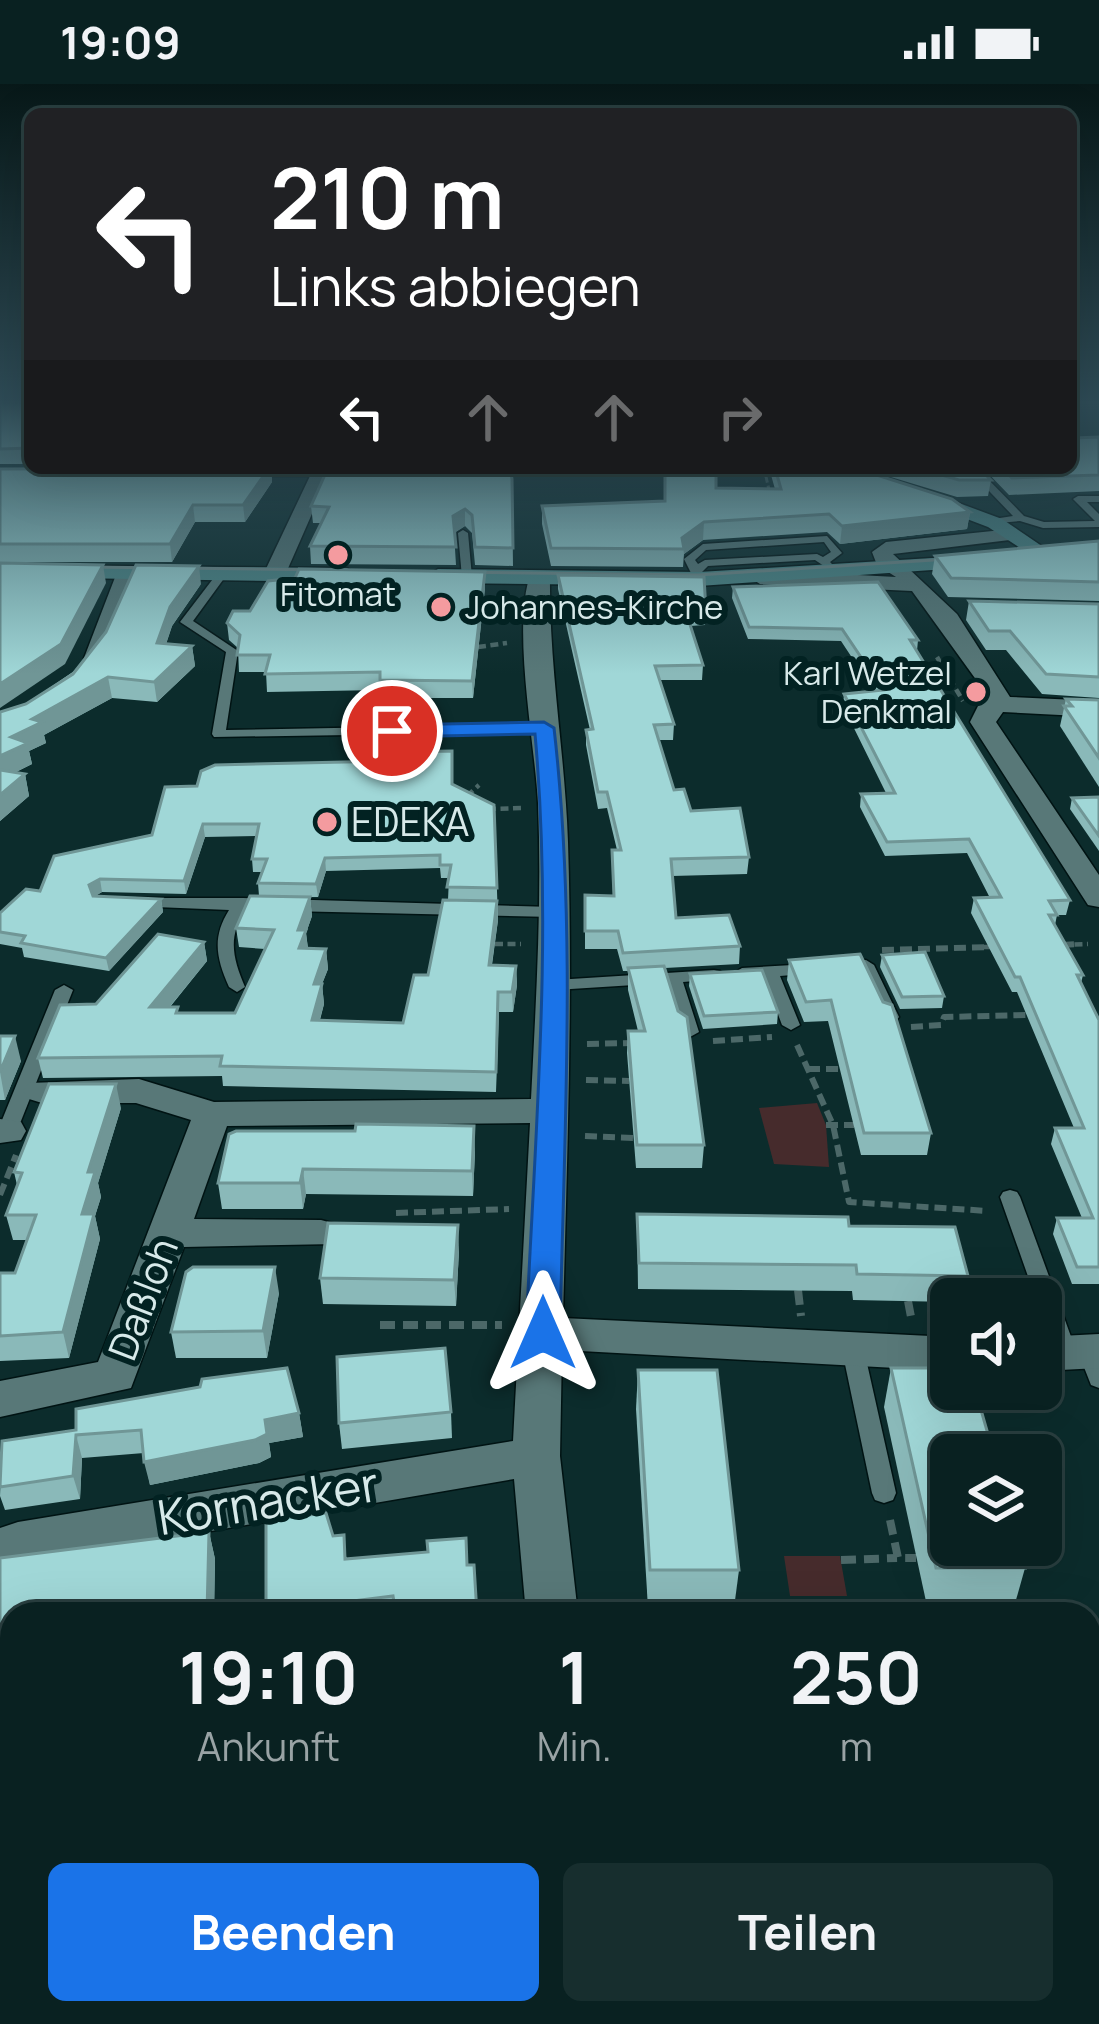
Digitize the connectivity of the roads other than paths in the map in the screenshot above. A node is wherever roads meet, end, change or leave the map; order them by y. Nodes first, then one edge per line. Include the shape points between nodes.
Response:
1 (308, 493) edge
2 (912, 493) edge
3 (991, 493) edge
4 (1099, 499) edge
5 (1099, 521) edge
6 (1016, 526) junction
7 (463, 532) edge
8 (892, 563) junction
9 (831, 567) junction
10 (0, 571) edge
11 (127, 572) junction
12 (223, 573) junction
13 (274, 573) junction
14 (380, 575) edge
15 (698, 575) junction
16 (422, 576) edge
17 (467, 577) junction
18 (757, 577) junction
19 (539, 578) junction
20 (921, 586) junction
21 (943, 608) junction
22 (980, 608) edge
23 (80, 675) edge
24 (991, 709) junction
25 (1099, 709) edge
26 (544, 728) junction
27 (1099, 898) edge
28 (125, 902) edge
29 (243, 904) junction
30 (554, 912) junction
31 (770, 971) junction
32 (673, 977) junction
33 (555, 985) junction
34 (237, 987) dead end
35 (64, 990) dead end
36 (894, 1022) edge
37 (791, 1025) dead end
38 (693, 1037) edge
39 (42, 1090) edge
40 (549, 1111) junction
41 (212, 1114) junction
42 (8, 1138) edge
43 (1012, 1205) road end
44 (168, 1233) junction
45 (321, 1234) edge
46 (522, 1329) junction
47 (853, 1350) junction
48 (930, 1353) edge
49 (1079, 1358) edge
50 (0, 1399) edge
51 (536, 1456) junction
52 (884, 1493) road end
53 (0, 1550) edge
54 (551, 1602) edge

1 - 13 street
2 - 6 main road
3 - 6 lane
4 - 5 lane via 1078,499
5 - 6 lane
6 - 8 street via 893,546 882,552
6 - 8 main road via 1053,555
7 - 17 lane
8 - 9 main road
8 - 20 street
9 - 15 lane via 705,563
9 - 15 lane via 837,553 827,539 703,547 689,559
9 - 18 main road
10 - 11 main road
11 - 12 main road
11 - 23 street via 103,649
12 - 13 main road
12 - 26 lane via 186,622 232,651 219,734
13 - 14 main road
15 - 18 main road
15 - 19 main road
16 - 17 main road
17 - 19 main road
18 - 20 street
19 - 26 street
20 - 21 street
21 - 22 street
21 - 24 street via 998,692
24 - 25 street
24 - 27 street via 983,722
26 - 30 street
28 - 29 lane
29 - 30 lane
29 - 34 lane via 223,929 222,953
30 - 33 street
31 - 32 lane
31 - 36 lane via 866,965
31 - 37 lane
32 - 33 lane
32 - 38 lane
33 - 40 street
35 - 42 lane
39 - 41 street via 139,1091
40 - 41 street
40 - 46 street
41 - 44 street, Daßloh
43 - 49 lane
44 - 45 street
44 - 50 street, Daßloh via 115,1376
46 - 47 street
46 - 51 street
47 - 48 street
47 - 52 lane
51 - 53 street, Kornacker
51 - 54 street

